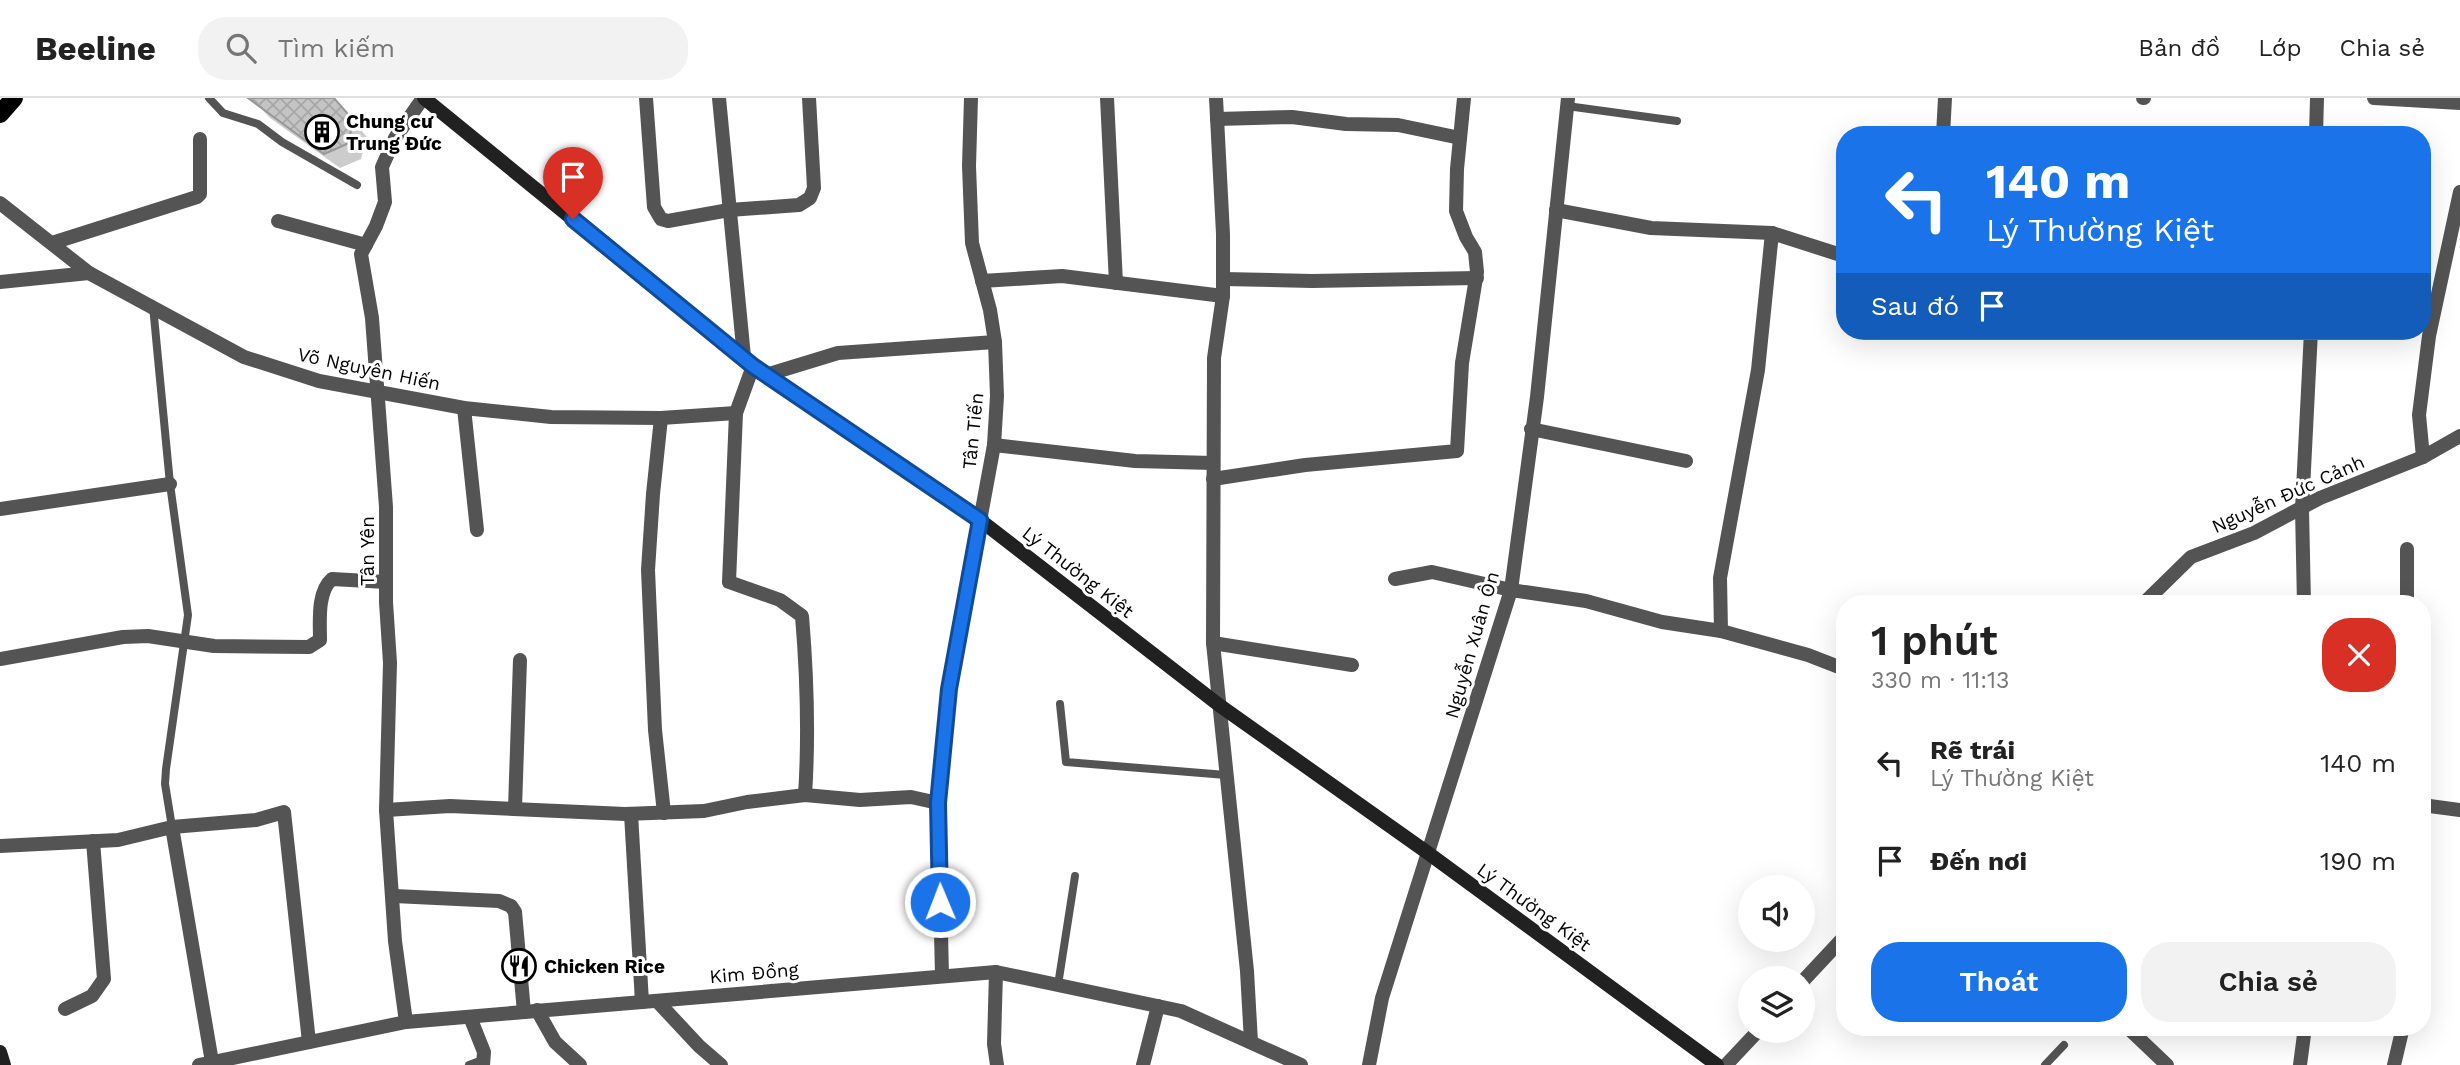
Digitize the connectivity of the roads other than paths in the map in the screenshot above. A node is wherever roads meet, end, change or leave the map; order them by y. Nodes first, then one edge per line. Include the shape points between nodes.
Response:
1 (14, 98) edge
2 (209, 98) edge
3 (423, 98) edge
4 (646, 98) edge
5 (719, 98) edge
6 (808, 98) edge
7 (971, 98) edge
8 (1107, 98) edge
9 (1216, 98) edge
10 (1464, 98) edge
11 (1945, 98) edge
12 (2317, 98) edge
13 (2374, 98) edge
14 (1568, 102) edge
15 (2460, 103) edge
16 (0, 114) edge
17 (1217, 119) junction
18 (1677, 121) dead end
19 (1943, 126) edge
20 (2316, 126) edge
21 (1460, 138) junction
22 (200, 139) dead end
23 (358, 185) dead end
24 (2460, 192) edge
25 (0, 203) edge
26 (729, 210) junction
27 (1556, 210) junction
28 (278, 220) dead end
29 (1772, 233) junction
30 (52, 243) junction
31 (366, 245) junction
32 (1836, 253) edge
33 (89, 273) junction
34 (1477, 278) junction
35 (1223, 279) junction
36 (982, 281) junction
37 (0, 282) edge
38 (1116, 283) junction
39 (1223, 296) junction
40 (153, 306) junction
41 (2431, 327) edge
42 (2311, 340) edge
43 (2428, 340) edge
44 (995, 342) junction
45 (748, 361) junction
46 (766, 374) junction
47 (377, 391) junction
48 (464, 408) junction
49 (736, 413) junction
50 (661, 418) junction
51 (1531, 429) junction
52 (2460, 436) edge
53 (994, 445) junction
54 (2423, 457) junction
55 (1686, 461) dead end
56 (1213, 463) junction
57 (1213, 479) junction
58 (170, 484) junction
59 (0, 509) edge
60 (2302, 509) junction
61 (980, 520) junction
62 (477, 530) dead end
63 (2407, 549) dead end
64 (1395, 579) dead end
65 (386, 582) junction
66 (1511, 590) junction
67 (2152, 595) edge
68 (2304, 595) edge
69 (2407, 595) edge
70 (1721, 631) junction
71 (184, 642) junction
72 (1213, 643) junction
73 (0, 659) edge
74 (520, 660) dead end
75 (1352, 665) dead end
76 (1836, 666) edge
77 (1060, 704) dead end
78 (1219, 705) junction
79 (1226, 775) junction
80 (805, 795) junction
81 (938, 803) junction
82 (2431, 806) edge
83 (515, 808) junction
84 (386, 810) junction
85 (2460, 810) edge
86 (664, 813) junction
87 (631, 814) junction
88 (172, 827) junction
89 (93, 841) junction
90 (0, 846) edge
91 (1428, 853) junction
92 (1075, 876) dead end
93 (394, 896) junction
94 (1836, 946) edge
95 (1815, 968) edge
96 (996, 972) junction
97 (942, 976) junction
98 (1058, 985) junction
99 (657, 1001) junction
100 (642, 1002) junction
101 (1158, 1006) junction
102 (65, 1009) dead end
103 (531, 1011) junction
104 (470, 1017) junction
105 (406, 1022) junction
106 (2136, 1036) edge
107 (2304, 1036) edge
108 (2401, 1036) edge
109 (309, 1042) junction
110 (1251, 1042) junction
111 (1747, 1043) edge
112 (2064, 1045) dead end
113 (0, 1052) edge
114 (484, 1062) edge
115 (206, 1064) edge
116 (4, 1065) edge
117 (469, 1065) edge
118 (580, 1065) edge
119 (721, 1065) edge
120 (996, 1065) edge
121 (1143, 1065) edge
122 (1301, 1065) edge
123 (1369, 1065) edge
124 (1717, 1065) edge
125 (1726, 1065) edge
126 (2045, 1065) edge
127 (2167, 1065) edge
128 (2300, 1065) edge
129 (2394, 1065) edge

1 - 16 main road
2 - 23 lane via 223,113 258,124
3 - 31 street, Tân Yên via 395,138 382,167 385,202
3 - 45 street, Lý Thường Kiệt
4 - 26 street via 656,212 661,219
5 - 26 street
6 - 26 street via 814,188 810,198 799,205
7 - 36 street, Tân Tiến via 970,212
8 - 38 street
9 - 17 street
10 - 21 street
11 - 19 street
12 - 20 street
13 - 15 street
14 - 18 lane
14 - 27 street, Nguyễn Xuân Ôn
17 - 21 street via 1292,117 1398,125
17 - 35 street
21 - 34 street via 1456,211 1475,252
22 - 30 street via 197,197
24 - 41 street
25 - 30 street, Võ Nguyên Hiến
26 - 45 street
27 - 29 street via 1651,228
27 - 51 street, Nguyễn Xuân Ôn
28 - 31 street
29 - 32 street
29 - 70 street via 1758,370 1720,578
30 - 33 street, Võ Nguyên Hiến
31 - 47 street, Tân Yên via 361,254 372,318
33 - 37 street
33 - 40 street, Võ Nguyên Hiến
34 - 35 street
34 - 57 street via 1462,363 1457,451
35 - 39 street
36 - 38 street via 1062,276
36 - 44 street, Tân Tiến
38 - 39 street
39 - 56 street via 1214,358
40 - 47 street, Võ Nguyên Hiến via 244,357 319,381
40 - 58 lane
42 - 60 street
43 - 54 street via 2419,415
44 - 46 street via 838,353
44 - 53 street, Tân Tiến
45 - 46 street, Lý Thường Kiệt
45 - 49 street
46 - 61 street, Lý Thường Kiệt
47 - 48 street, Võ Nguyên Hiến
47 - 65 street, Tân Yên via 386,507
48 - 50 street, Võ Nguyên Hiến via 551,416
48 - 62 street
49 - 50 street, Võ Nguyên Hiến
49 - 80 street via 729,582 780,600 802,615 807,676
50 - 86 street via 648,570 655,730
51 - 55 street
51 - 66 street, Nguyễn Xuân Ôn
52 - 54 street, Nguyễn Đức Cảnh
53 - 56 street via 1135,461
53 - 61 street, Tân Tiến
54 - 60 street, Nguyễn Đức Cảnh
56 - 57 street
57 - 72 street
58 - 59 street
58 - 71 lane via 188,615
60 - 67 street, Nguyễn Đức Cảnh via 2191,557
60 - 68 street
61 - 78 street, Lý Thường Kiệt
61 - 81 street, Tân Tiến via 949,689
63 - 69 street
64 - 66 street via 1432,572
65 - 71 street via 329,581 323,596 320,640 309,647
65 - 84 street, Tân Yên via 390,663
66 - 70 street via 1586,600 1662,622
66 - 91 street, Nguyễn Xuân Ôn
70 - 76 street
71 - 73 street via 148,636 123,638
71 - 88 lane via 165,784
72 - 75 street
72 - 78 street
74 - 83 street
77 - 79 lane via 1066,762
78 - 79 street
78 - 91 street, Lý Thường Kiệt
79 - 110 street
80 - 81 street via 860,800 911,797
80 - 86 street
81 - 97 street, Tân Tiến
82 - 85 street
83 - 84 street
83 - 87 street
84 - 93 street, Tân Yên
86 - 87 street
87 - 100 street
88 - 89 street
88 - 109 street via 256,820 284,812
88 - 115 street
89 - 90 street
89 - 102 street via 104,979 92,996
91 - 123 street, Nguyễn Xuân Ôn via 1382,998
91 - 124 street, Lý Thường Kiệt
92 - 98 lane
93 - 103 street via 499,901 511,906
93 - 105 street, Tân Yên
94 - 95 street
96 - 97 street, Kim Đồng
96 - 98 street, Kim Đồng
96 - 120 street
97 - 99 street, Kim Đồng
98 - 101 street, Kim Đồng
99 - 100 street, Kim Đồng
99 - 119 street
100 - 103 street, Kim Đồng
101 - 110 street, Kim Đồng via 1181,1011
101 - 121 street
103 - 104 street, Kim Đồng
103 - 118 street
104 - 105 street, Kim Đồng
104 - 114 street
105 - 109 street, Kim Đồng
106 - 127 street
107 - 128 street
108 - 129 street
109 - 115 street, Kim Đồng
110 - 122 street, Kim Đồng
111 - 125 street
112 - 126 lane
113 - 116 street
114 - 117 lane

